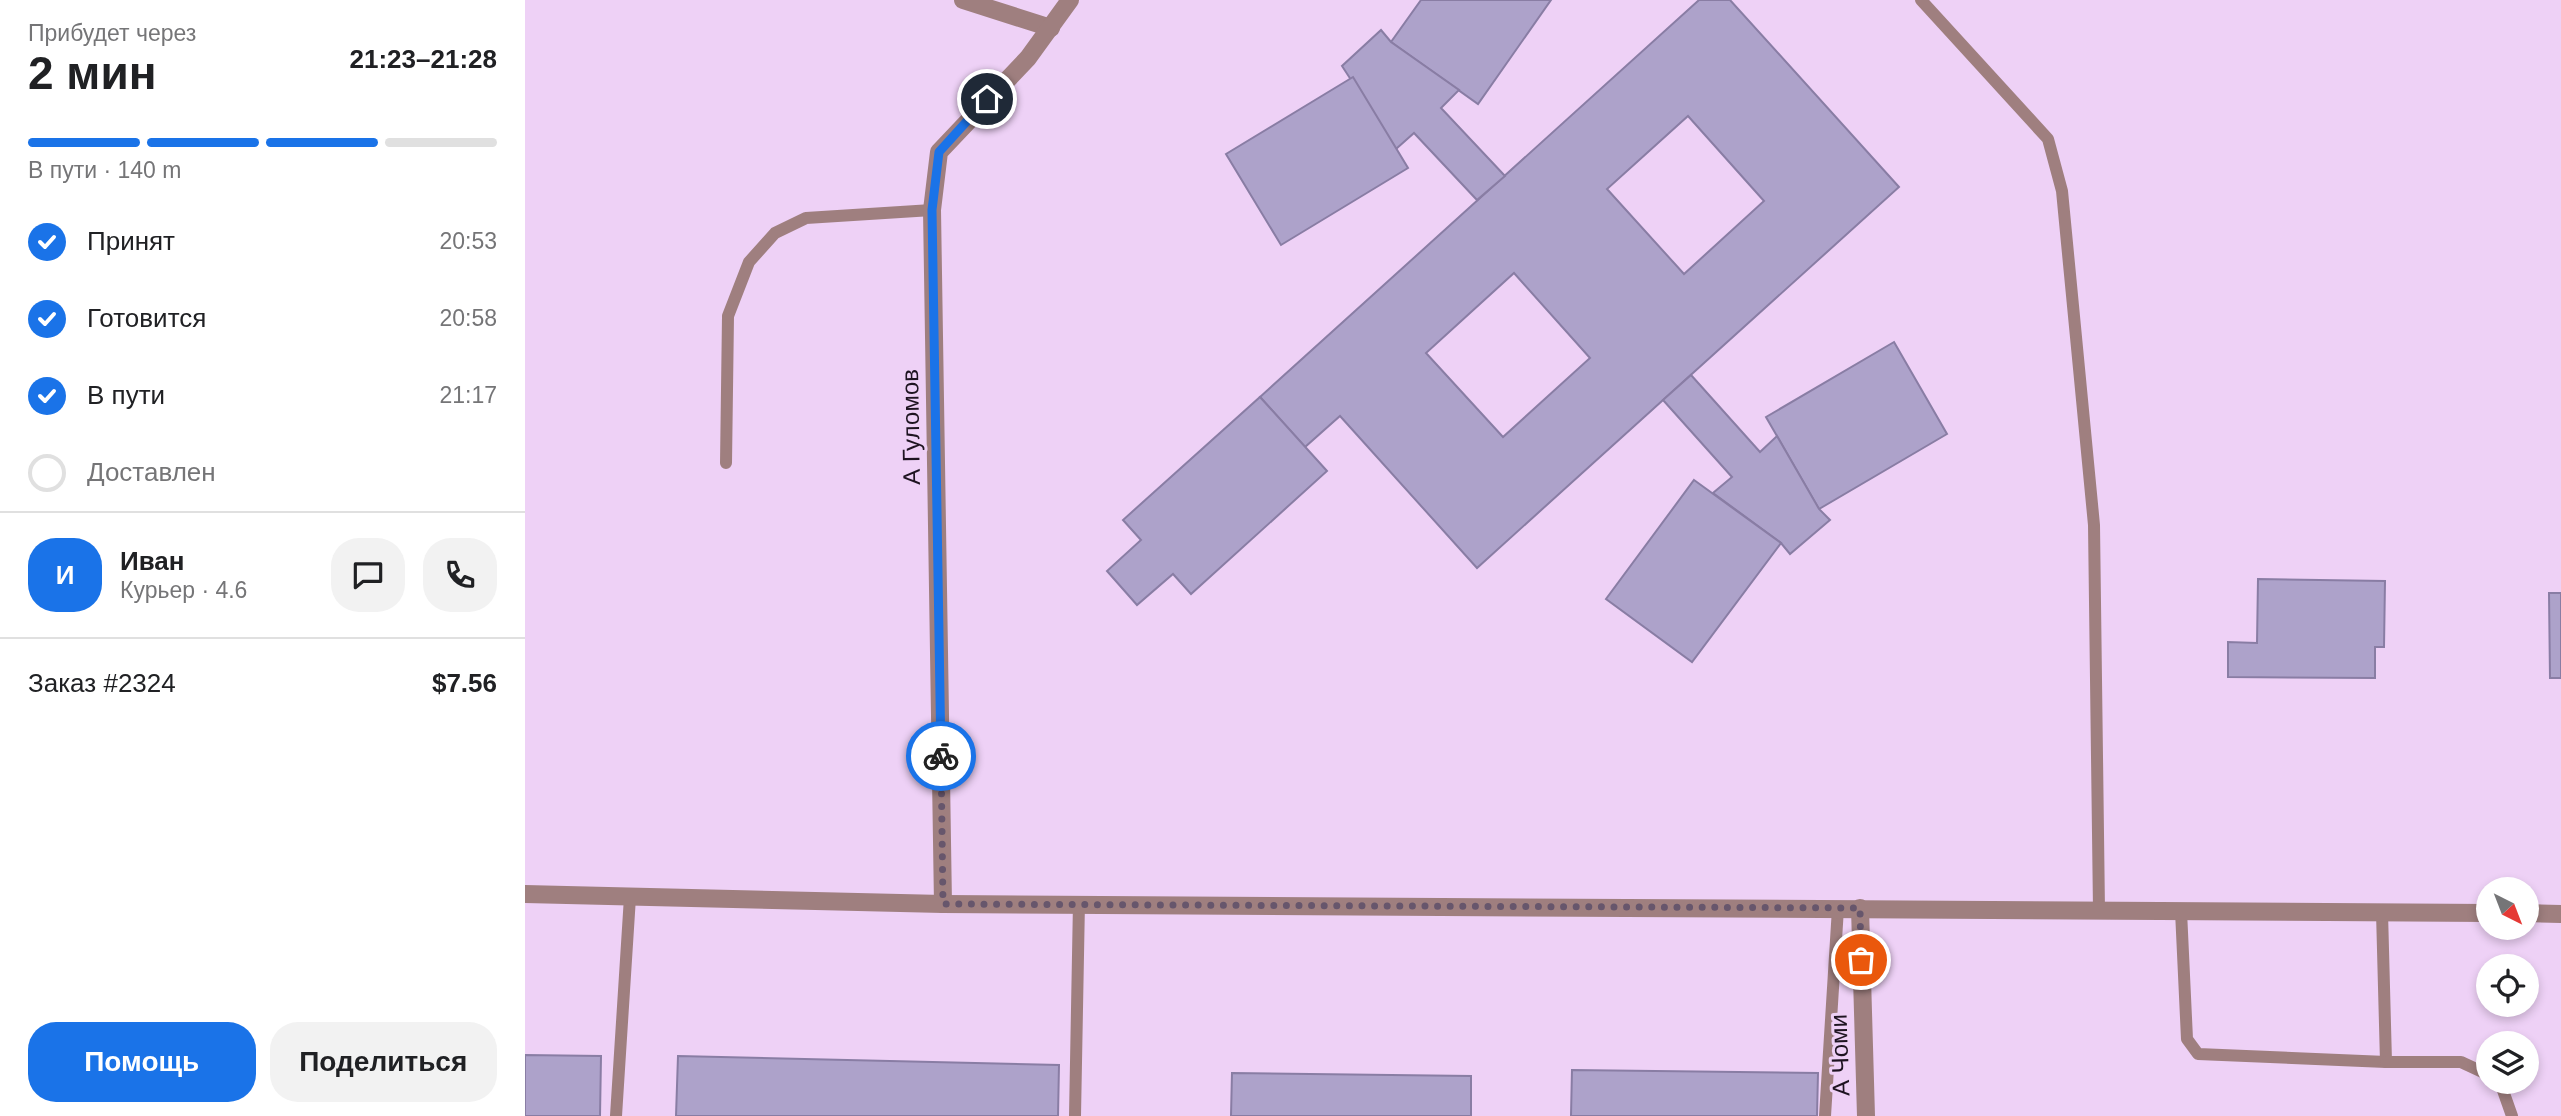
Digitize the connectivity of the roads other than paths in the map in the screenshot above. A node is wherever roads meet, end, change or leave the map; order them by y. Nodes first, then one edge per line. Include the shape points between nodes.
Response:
1 (964, 0) edge
2 (1070, 0) edge
3 (1921, 0) edge
4 (1051, 28) junction
5 (932, 210) junction
6 (726, 463) dead end
7 (525, 894) edge
8 (630, 897) junction
9 (1079, 902) junction
10 (943, 904) junction
11 (1838, 908) junction
12 (1860, 908) junction
13 (2099, 910) junction
14 (2181, 911) junction
15 (2382, 912) junction
16 (2476, 913) edge
17 (2539, 914) edge
18 (2561, 914) edge
19 (2386, 1062) junction
20 (2476, 1069) edge
21 (2504, 1094) edge
22 (616, 1116) edge
23 (1075, 1116) edge
24 (1825, 1116) edge
25 (1866, 1116) edge
26 (2512, 1116) edge

1 - 4 street
2 - 4 street, А Гуломов
3 - 13 lane via 2048,139 2062,191 2094,525
4 - 5 street, А Гуломов via 939,152
5 - 6 lane via 806,218 775,233 748,262 728,316
5 - 10 street, А Гуломов
7 - 8 street
8 - 10 street
8 - 22 lane
9 - 10 street
9 - 11 street
9 - 23 lane
11 - 12 street
11 - 24 lane
12 - 13 street
12 - 25 street, А Чоми
13 - 14 street
14 - 15 street
14 - 19 lane via 2187,1039 2198,1054
15 - 16 street
15 - 19 lane
17 - 18 street
19 - 20 lane via 2461,1062
21 - 26 lane

